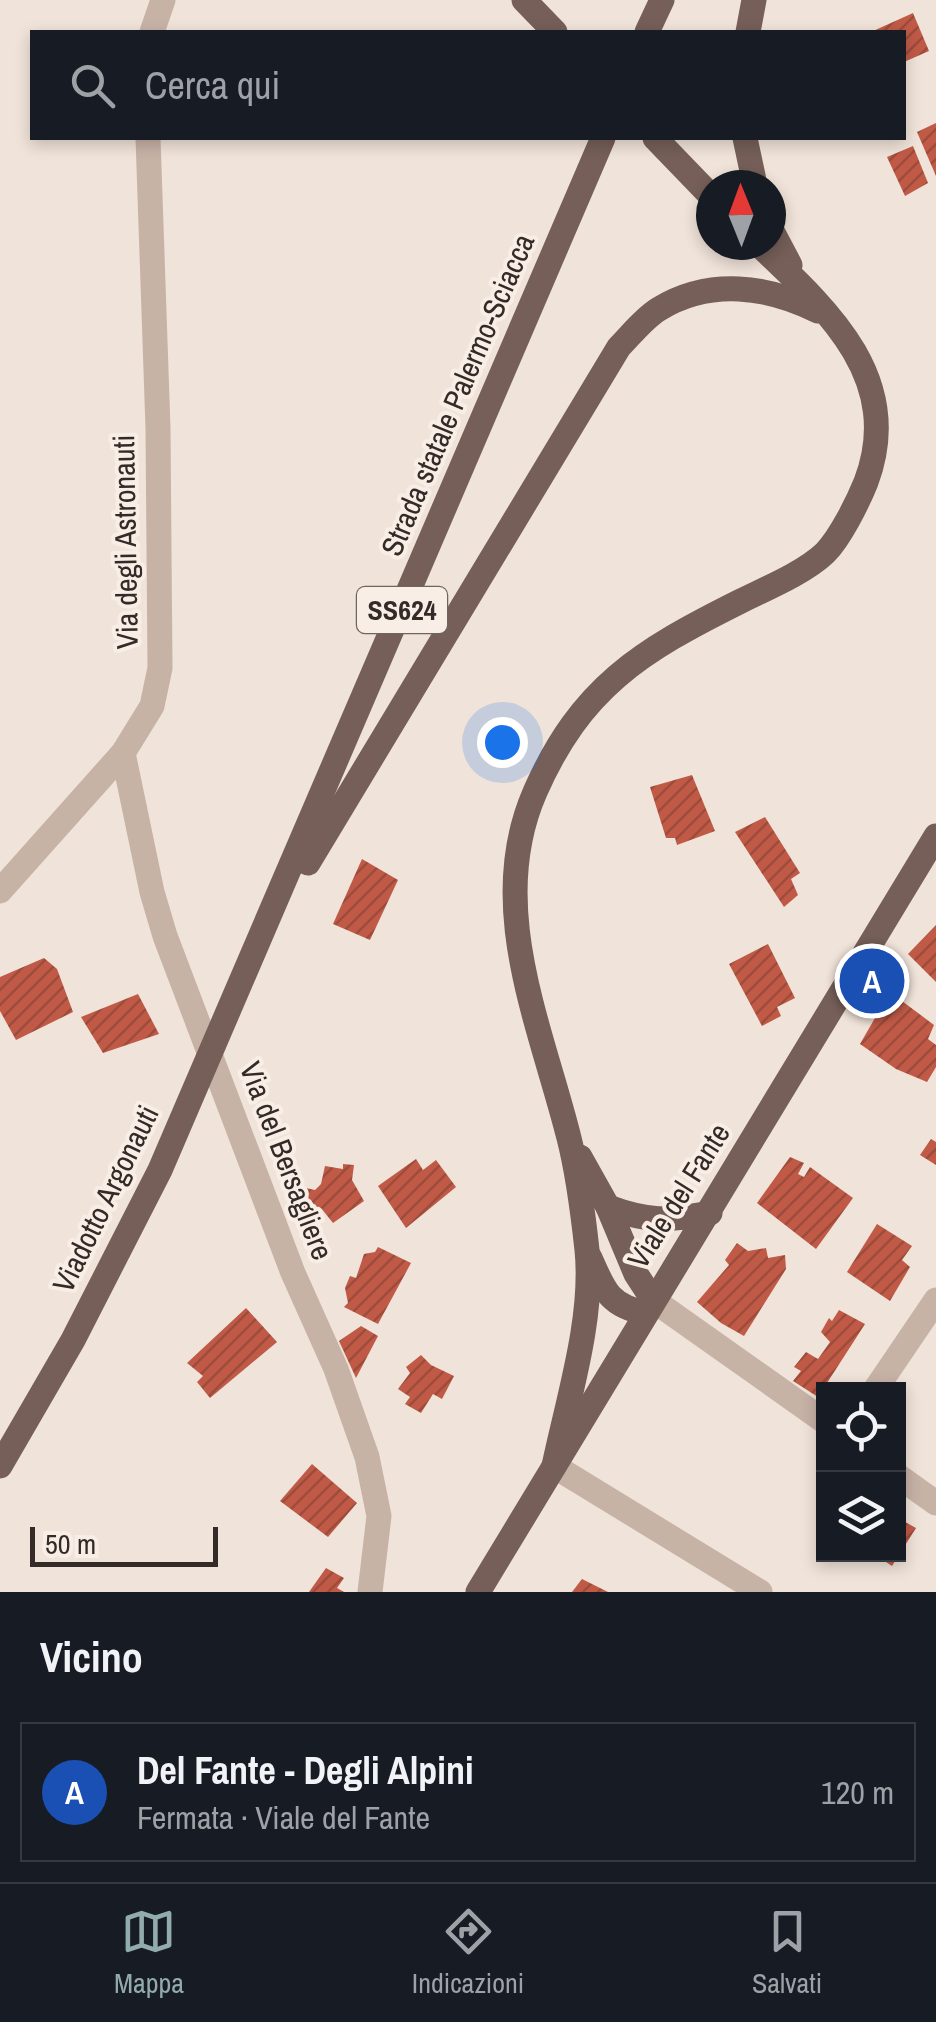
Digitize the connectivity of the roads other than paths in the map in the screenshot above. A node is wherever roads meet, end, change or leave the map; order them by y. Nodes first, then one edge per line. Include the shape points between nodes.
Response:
1 (163, 0) edge
2 (524, 0) edge
3 (645, 0) edge
4 (662, 0) edge
5 (754, 0) edge
6 (153, 30) edge
7 (553, 30) edge
8 (638, 30) edge
9 (648, 30) edge
10 (748, 30) edge
11 (148, 140) edge
12 (601, 140) edge
13 (657, 140) edge
14 (745, 140) edge
15 (752, 170) edge
16 (696, 180) edge
17 (786, 257) edge
18 (775, 260) edge
19 (800, 283) junction
20 (834, 320) junction
21 (123, 753) junction
22 (936, 836) edge
23 (0, 891) edge
24 (255, 954) junction
25 (570, 1140) junction
26 (608, 1207) junction
27 (710, 1213) junction
28 (588, 1254) junction
29 (936, 1300) edge
30 (649, 1306) junction
31 (880, 1382) edge
32 (816, 1417) edge
33 (0, 1466) edge
34 (554, 1466) junction
35 (906, 1482) edge
36 (936, 1503) edge
37 (370, 1592) edge
38 (478, 1592) edge
39 (760, 1592) edge

1 - 6 street
2 - 7 main road
3 - 8 main road
4 - 9 main road
5 - 10 main road
11 - 21 street, Via degli Astronauti via 160,668 152,706
12 - 24 main road, Strada statale Palermo-Sciacca / SS624
13 - 16 main road
14 - 15 main road
17 - 19 main road
18 - 19 main road
19 - 20 main road
20 - 24 main road via 789,297 744,288 702,291 658,310 619,348
20 - 25 main road via 858,356 877,423 873,463 859,500 825,553 664,641 601,689 553,754 533,796 515,897 519,948
21 - 23 street, Via degli Astronauti
21 - 37 street, Via del Bersagliere via 166,936 368,1457 379,1516
22 - 27 main road, Viale del Fante
24 - 33 main road, Viadotto Argonauti / SS624 via 160,1170
25 - 26 main road
25 - 28 main road
26 - 27 main road via 667,1221
26 - 30 main road
27 - 30 main road, Viale del Fante
28 - 30 main road via 614,1302 629,1310
28 - 34 main road via 578,1356
29 - 31 street
30 - 32 street
30 - 34 main road, Viale del Fante
34 - 38 main road, Viale del Fante
34 - 39 street
35 - 36 street

